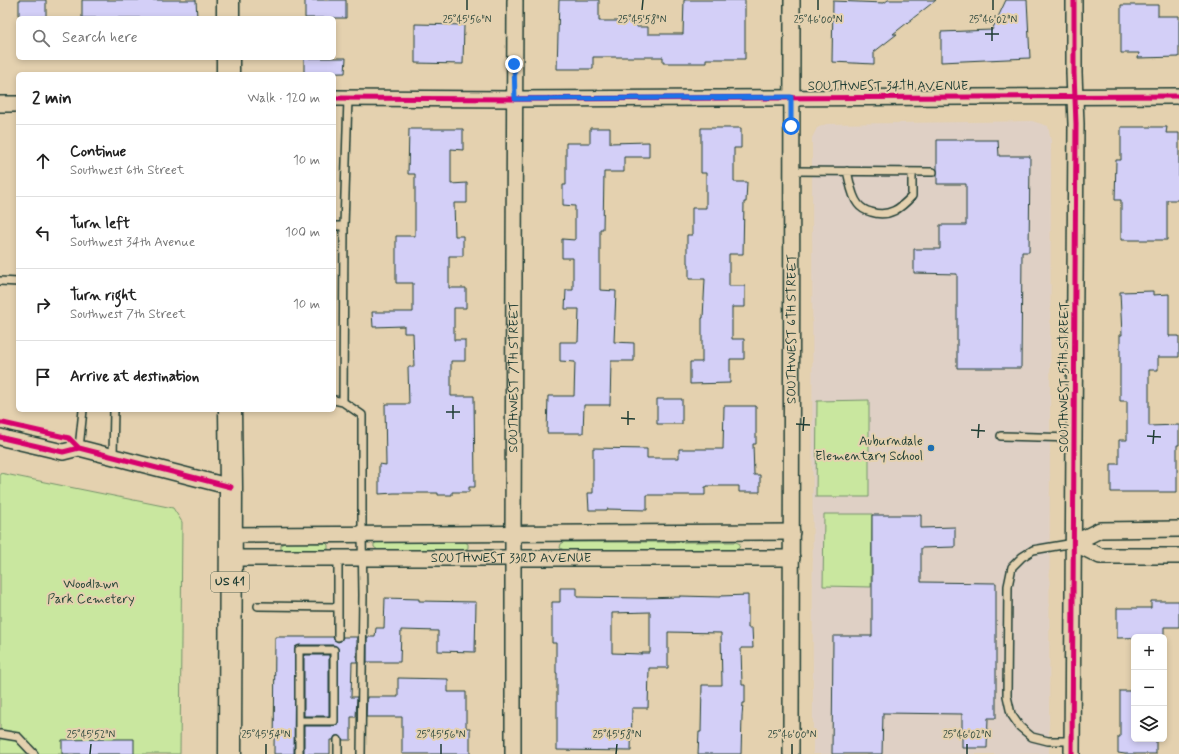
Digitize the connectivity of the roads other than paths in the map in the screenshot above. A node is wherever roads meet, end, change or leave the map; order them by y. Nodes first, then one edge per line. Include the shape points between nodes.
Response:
1 (228, 0) edge
2 (514, 0) edge
3 (792, 0) edge
4 (1074, 0) edge
5 (228, 16) edge
6 (228, 60) edge
7 (228, 72) edge
8 (1179, 96) edge
9 (791, 97) junction
10 (1075, 97) junction
11 (341, 98) edge
12 (515, 99) junction
13 (0, 104) edge
14 (16, 104) edge
15 (792, 170) junction
16 (847, 171) junction
17 (912, 172) junction
18 (933, 172) dead end
19 (336, 226) edge
20 (344, 226) junction
21 (0, 282) edge
22 (16, 282) edge
23 (336, 400) edge
24 (343, 402) junction
25 (83, 412) edge
26 (114, 412) edge
27 (230, 412) edge
28 (1001, 436) dead end
29 (0, 437) edge
30 (1074, 438) junction
31 (78, 448) junction
32 (113, 456) junction
33 (231, 487) junction
34 (1179, 529) edge
35 (792, 532) junction
36 (362, 534) junction
37 (513, 534) junction
38 (231, 535) junction
39 (1074, 543) junction
40 (1179, 556) edge
41 (231, 558) junction
42 (338, 558) junction
43 (362, 558) junction
44 (792, 558) junction
45 (513, 559) junction
46 (258, 606) dead end
47 (338, 606) junction
48 (338, 637) dead end
49 (299, 721) junction
50 (0, 734) edge
51 (338, 740) dead end
52 (1072, 748) edge
53 (34, 754) edge
54 (230, 754) edge
55 (299, 754) edge
56 (338, 754) edge
57 (361, 754) edge
58 (513, 754) edge
59 (791, 754) edge

1 - 5 main road
2 - 12 street, SOUTHWEST 7TH STREET
3 - 9 street, SOUTHWEST 6TH STREET
4 - 10 street, SOUTHWEST 5TH STREET
6 - 7 main road
8 - 10 street, SOUTHWEST 34TH AVENUE
9 - 10 street, SOUTHWEST 34TH AVENUE
9 - 12 street, SOUTHWEST 34TH AVENUE
9 - 15 street, SOUTHWEST 6TH STREET
10 - 30 street, SOUTHWEST 5TH STREET
11 - 12 street, SOUTHWEST 34TH AVENUE
11 - 20 lane
12 - 37 street, SOUTHWEST 7TH STREET
13 - 14 street
15 - 16 lane
15 - 35 street, SOUTHWEST 6TH STREET
16 - 17 lane
16 - 17 lane via 858,205 875,214 892,213 912,196
17 - 18 lane
19 - 20 lane
20 - 24 lane
21 - 22 lane
23 - 24 lane
24 - 36 lane via 362,415
25 - 31 lane
26 - 32 lane
27 - 33 main road, US 41
28 - 30 lane
29 - 31 street via 63,452
30 - 39 street, SOUTHWEST 5TH STREET
31 - 32 street
32 - 33 street
33 - 38 main road, US 41
34 - 39 street via 1100,530
35 - 37 street, SOUTHWEST 33RD AVENUE
35 - 44 street, SOUTHWEST 6TH STREET
36 - 37 street, SOUTHWEST 33RD AVENUE
36 - 38 street, SOUTHWEST 33RD AVENUE
36 - 43 lane
37 - 45 street, SOUTHWEST 7TH STREET
38 - 41 main road, US 41
39 - 40 street via 1100,556
39 - 52 street, SOUTHWEST 5TH STREET
39 - 52 lane via 1033,550 1012,567 1008,586 1007,672 1007,696 1011,714 1020,727 1032,737
41 - 42 street, SOUTHWEST 33RD AVENUE
41 - 54 main road, US 41
42 - 43 street, SOUTHWEST 33RD AVENUE
42 - 47 lane
43 - 45 street, SOUTHWEST 33RD AVENUE
43 - 57 lane
44 - 45 street, SOUTHWEST 33RD AVENUE
44 - 59 street, SOUTHWEST 6TH STREET
45 - 58 street, SOUTHWEST 7TH STREET
46 - 47 lane
47 - 48 lane
49 - 49 lane via 299,650 334,650 334,721
49 - 55 lane
50 - 53 lane via 18,737
51 - 56 lane

